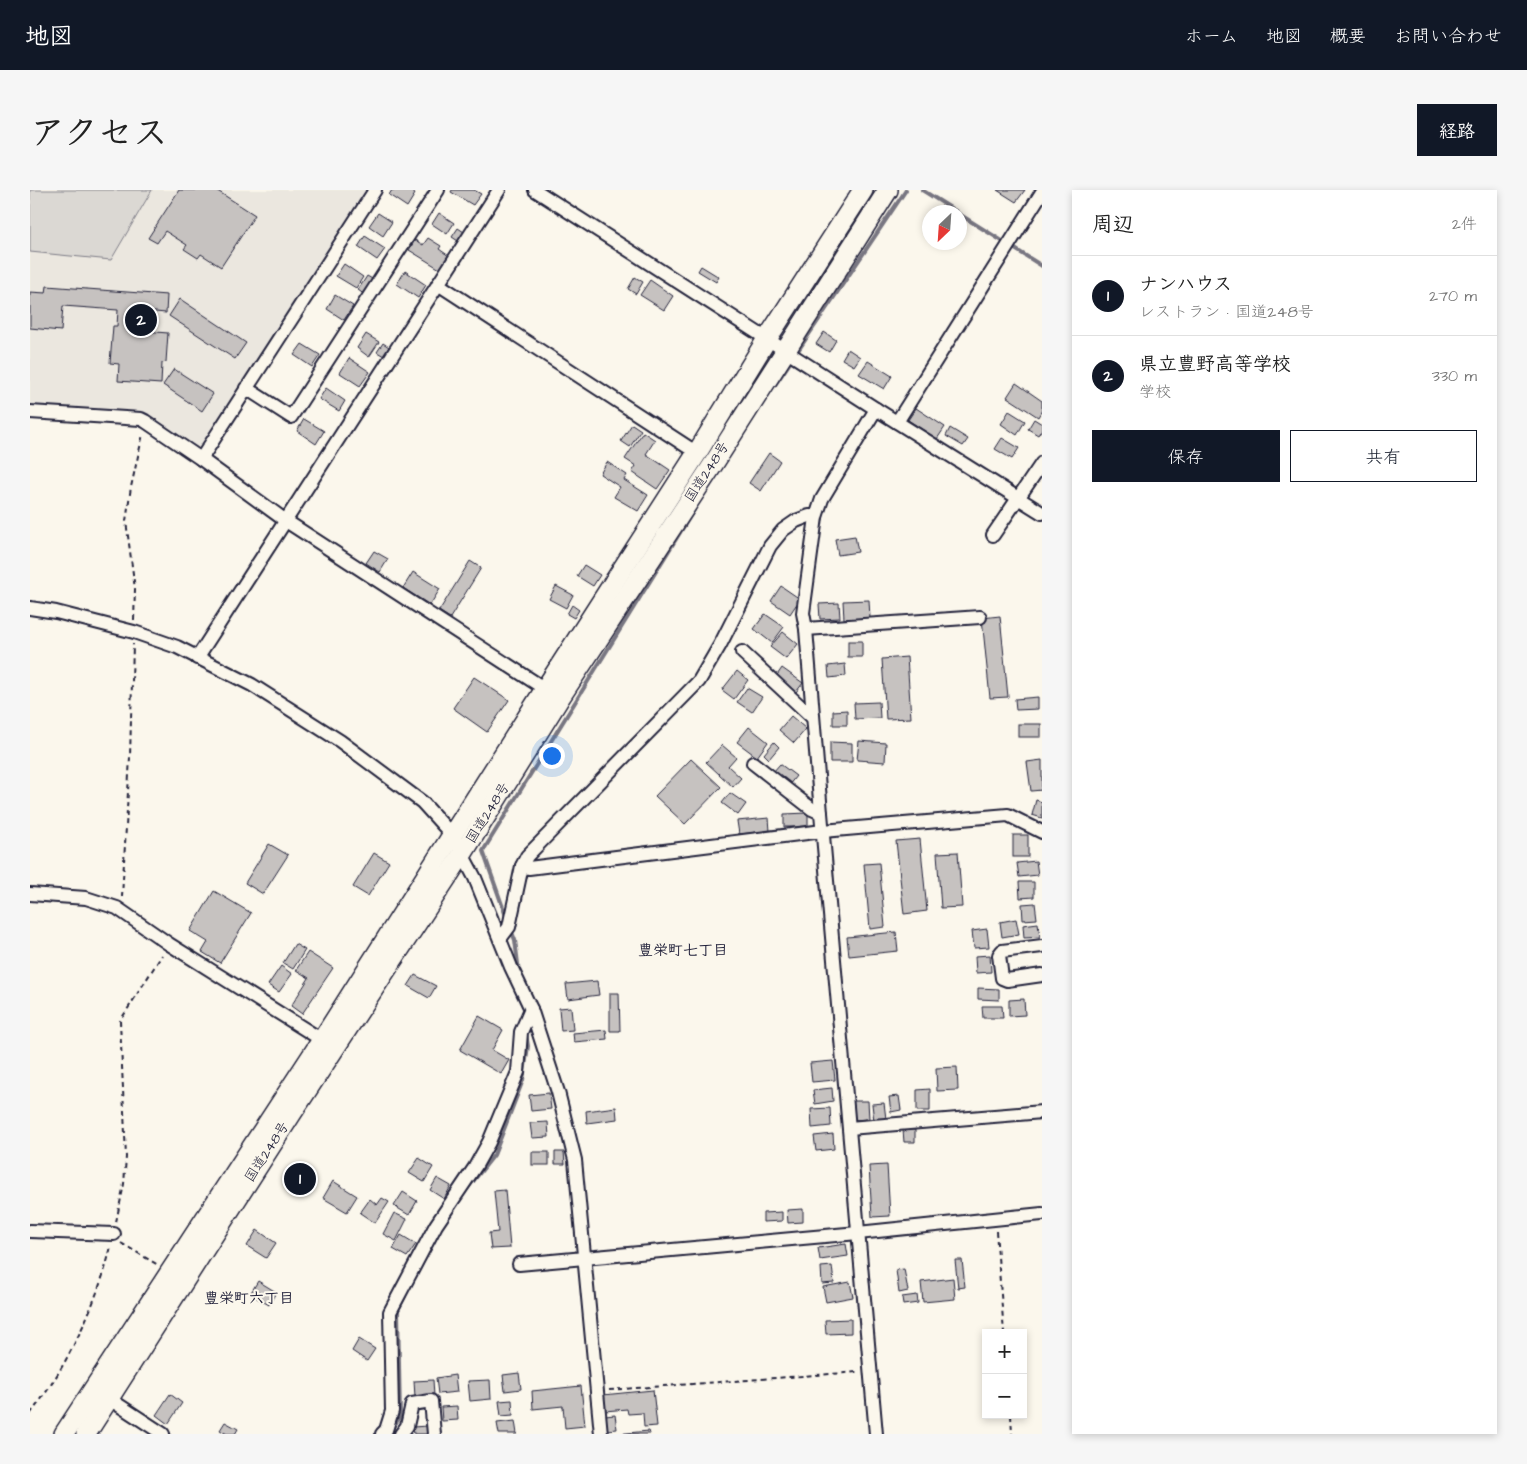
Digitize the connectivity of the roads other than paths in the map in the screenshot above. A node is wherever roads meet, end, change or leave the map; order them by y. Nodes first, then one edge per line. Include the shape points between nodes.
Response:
1 (375, 190) edge
2 (438, 190) edge
3 (499, 190) edge
4 (535, 190) edge
5 (864, 190) edge
6 (888, 190) edge
7 (1042, 192) edge
8 (438, 284) junction
9 (767, 339) junction
10 (785, 351) junction
11 (246, 388) junction
12 (876, 409) junction
13 (30, 412) edge
14 (897, 422) junction
15 (698, 453) junction
16 (201, 459) junction
17 (1042, 462) edge
18 (1019, 498) junction
19 (1042, 513) edge
20 (816, 517) junction
21 (286, 521) junction
22 (993, 535) dead end
23 (30, 608) edge
24 (980, 617) dead end
25 (806, 629) junction
26 (742, 652) dead end
27 (197, 658) junction
28 (544, 690) junction
29 (813, 718) junction
30 (753, 763) dead end
31 (821, 813) junction
32 (823, 831) junction
33 (1042, 832) edge
34 (452, 835) junction
35 (463, 853) junction
36 (522, 866) junction
37 (30, 894) edge
38 (500, 939) junction
39 (1042, 946) edge
40 (1042, 975) edge
41 (531, 1010) junction
42 (322, 1040) junction
43 (1042, 1112) edge
44 (850, 1128) junction
45 (1042, 1214) edge
46 (30, 1231) edge
47 (858, 1233) junction
48 (113, 1236) road end
49 (584, 1258) junction
50 (519, 1264) dead end
51 (108, 1398) junction
52 (64, 1434) edge
53 (86, 1434) edge
54 (163, 1434) edge
55 (382, 1434) edge
56 (401, 1434) edge
57 (434, 1434) edge
58 (601, 1434) edge
59 (876, 1434) edge

1 - 11 street
2 - 11 street via 291,418
3 - 8 street
4 - 9 street
5 - 9 highway, 国道248号
6 - 10 highway, 国道248号
7 - 14 street
8 - 15 street
8 - 21 street
9 - 10 street
9 - 15 highway, 国道248号
10 - 12 street
10 - 35 highway, 国道248号
11 - 16 street
12 - 14 street
12 - 20 street via 822,498
13 - 16 street via 141,419
14 - 18 street
15 - 28 highway, 国道248号
16 - 21 street
17 - 18 street
18 - 19 street
18 - 22 street
20 - 25 street via 803,613
20 - 36 street via 796,521 783,530 770,546 700,681 527,856
21 - 27 street
21 - 28 street
23 - 27 street via 134,632 177,647
24 - 25 street
25 - 29 street
26 - 29 street
27 - 34 street via 252,684 340,741 422,802
28 - 34 highway, 国道248号
29 - 31 street
30 - 31 street
31 - 32 street
32 - 33 street via 1008,815
32 - 36 street via 529,868
32 - 44 street
34 - 35 street
34 - 42 highway, 国道248号
35 - 38 street
35 - 51 highway, 国道248号
36 - 38 street via 509,927
37 - 42 street via 86,898 117,908
38 - 41 street
39 - 40 street via 1002,951 999,955 1002,978
41 - 49 street via 558,1092 575,1160
41 - 55 street via 521,1032 518,1072 489,1142 436,1224 390,1312 392,1411
42 - 52 highway, 国道248号
43 - 44 street
44 - 47 street
45 - 47 street
46 - 48 street
47 - 49 street
47 - 59 street
49 - 50 street
49 - 58 street
51 - 53 highway, 国道248号
51 - 54 street
56 - 57 street via 407,1426 412,1404 431,1401

